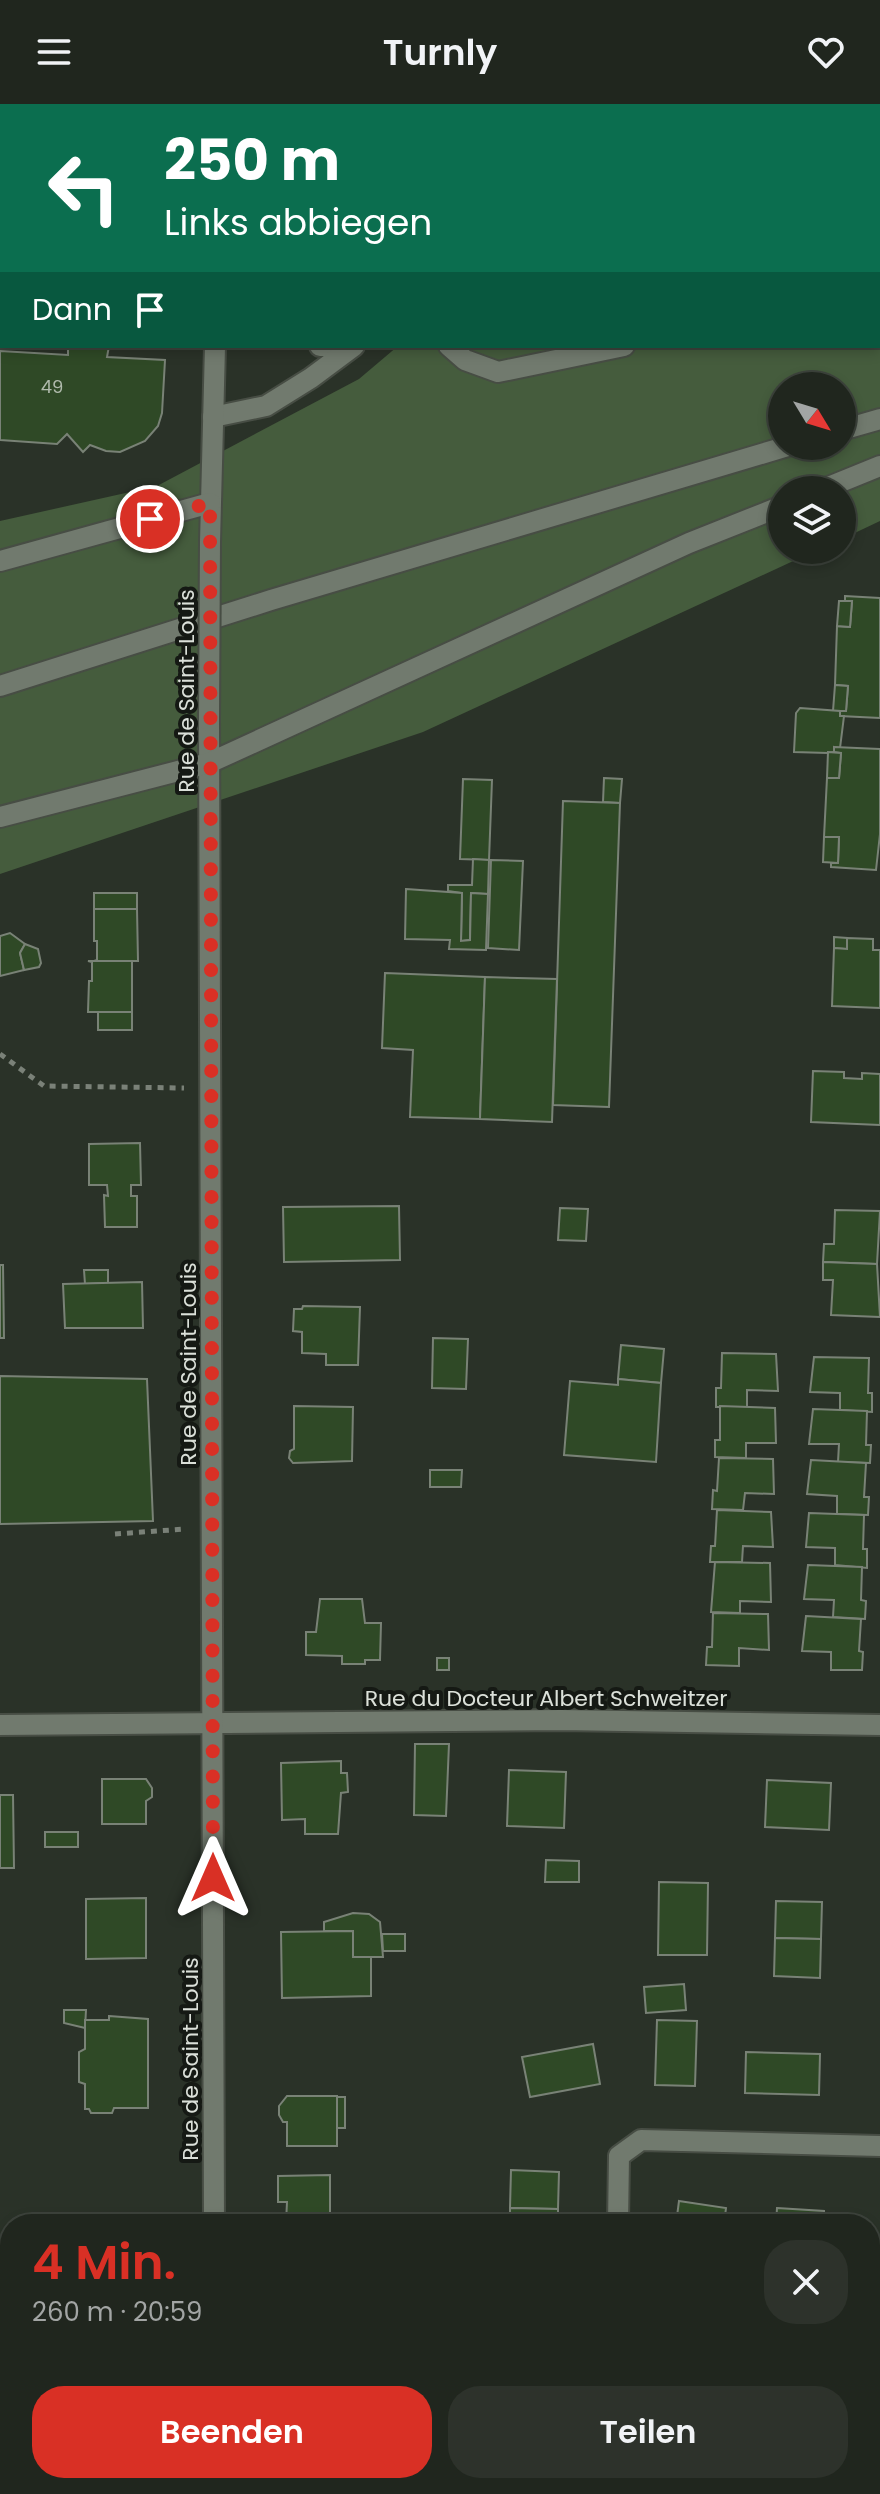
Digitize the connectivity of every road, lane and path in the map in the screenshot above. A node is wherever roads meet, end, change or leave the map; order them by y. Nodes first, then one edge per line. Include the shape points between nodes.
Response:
1 (215, 348) edge
2 (351, 348) edge
3 (451, 348) edge
4 (614, 348) edge
5 (213, 417) junction
6 (880, 419) edge
7 (856, 426) edge
8 (768, 452) edge
9 (880, 466) edge
10 (855, 476) edge
11 (210, 503) junction
12 (768, 512) edge
13 (0, 561) edge
14 (0, 686) edge
15 (209, 763) junction
16 (0, 817) edge
17 (0, 1054) edge
18 (163, 1087) dead end
19 (214, 1527) junction
20 (115, 1534) dead end
21 (213, 1722) junction
22 (0, 1725) edge
23 (880, 1725) edge
24 (880, 2146) edge
25 (214, 2214) edge
26 (618, 2214) edge

1 - 5 main road, Rue de Saint-Louis
2 - 5 main road via 266,406
3 - 4 main road via 465,360 498,372
5 - 11 main road, Rue de Saint-Louis
6 - 7 main road
8 - 14 main road
9 - 10 main road
11 - 13 main road
11 - 15 main road, Rue de Saint-Louis, bridge
12 - 15 main road
15 - 16 main road
15 - 19 main road, Rue de Saint-Louis
17 - 18 path via 44,1086
19 - 20 path
19 - 21 main road, Rue de Saint-Louis
21 - 22 main road, Rue du Docteur Albert Schweitzer
21 - 23 main road, Rue du Docteur Albert Schweitzer
21 - 25 main road, Rue de Saint-Louis
24 - 26 main road via 641,2140 619,2156

